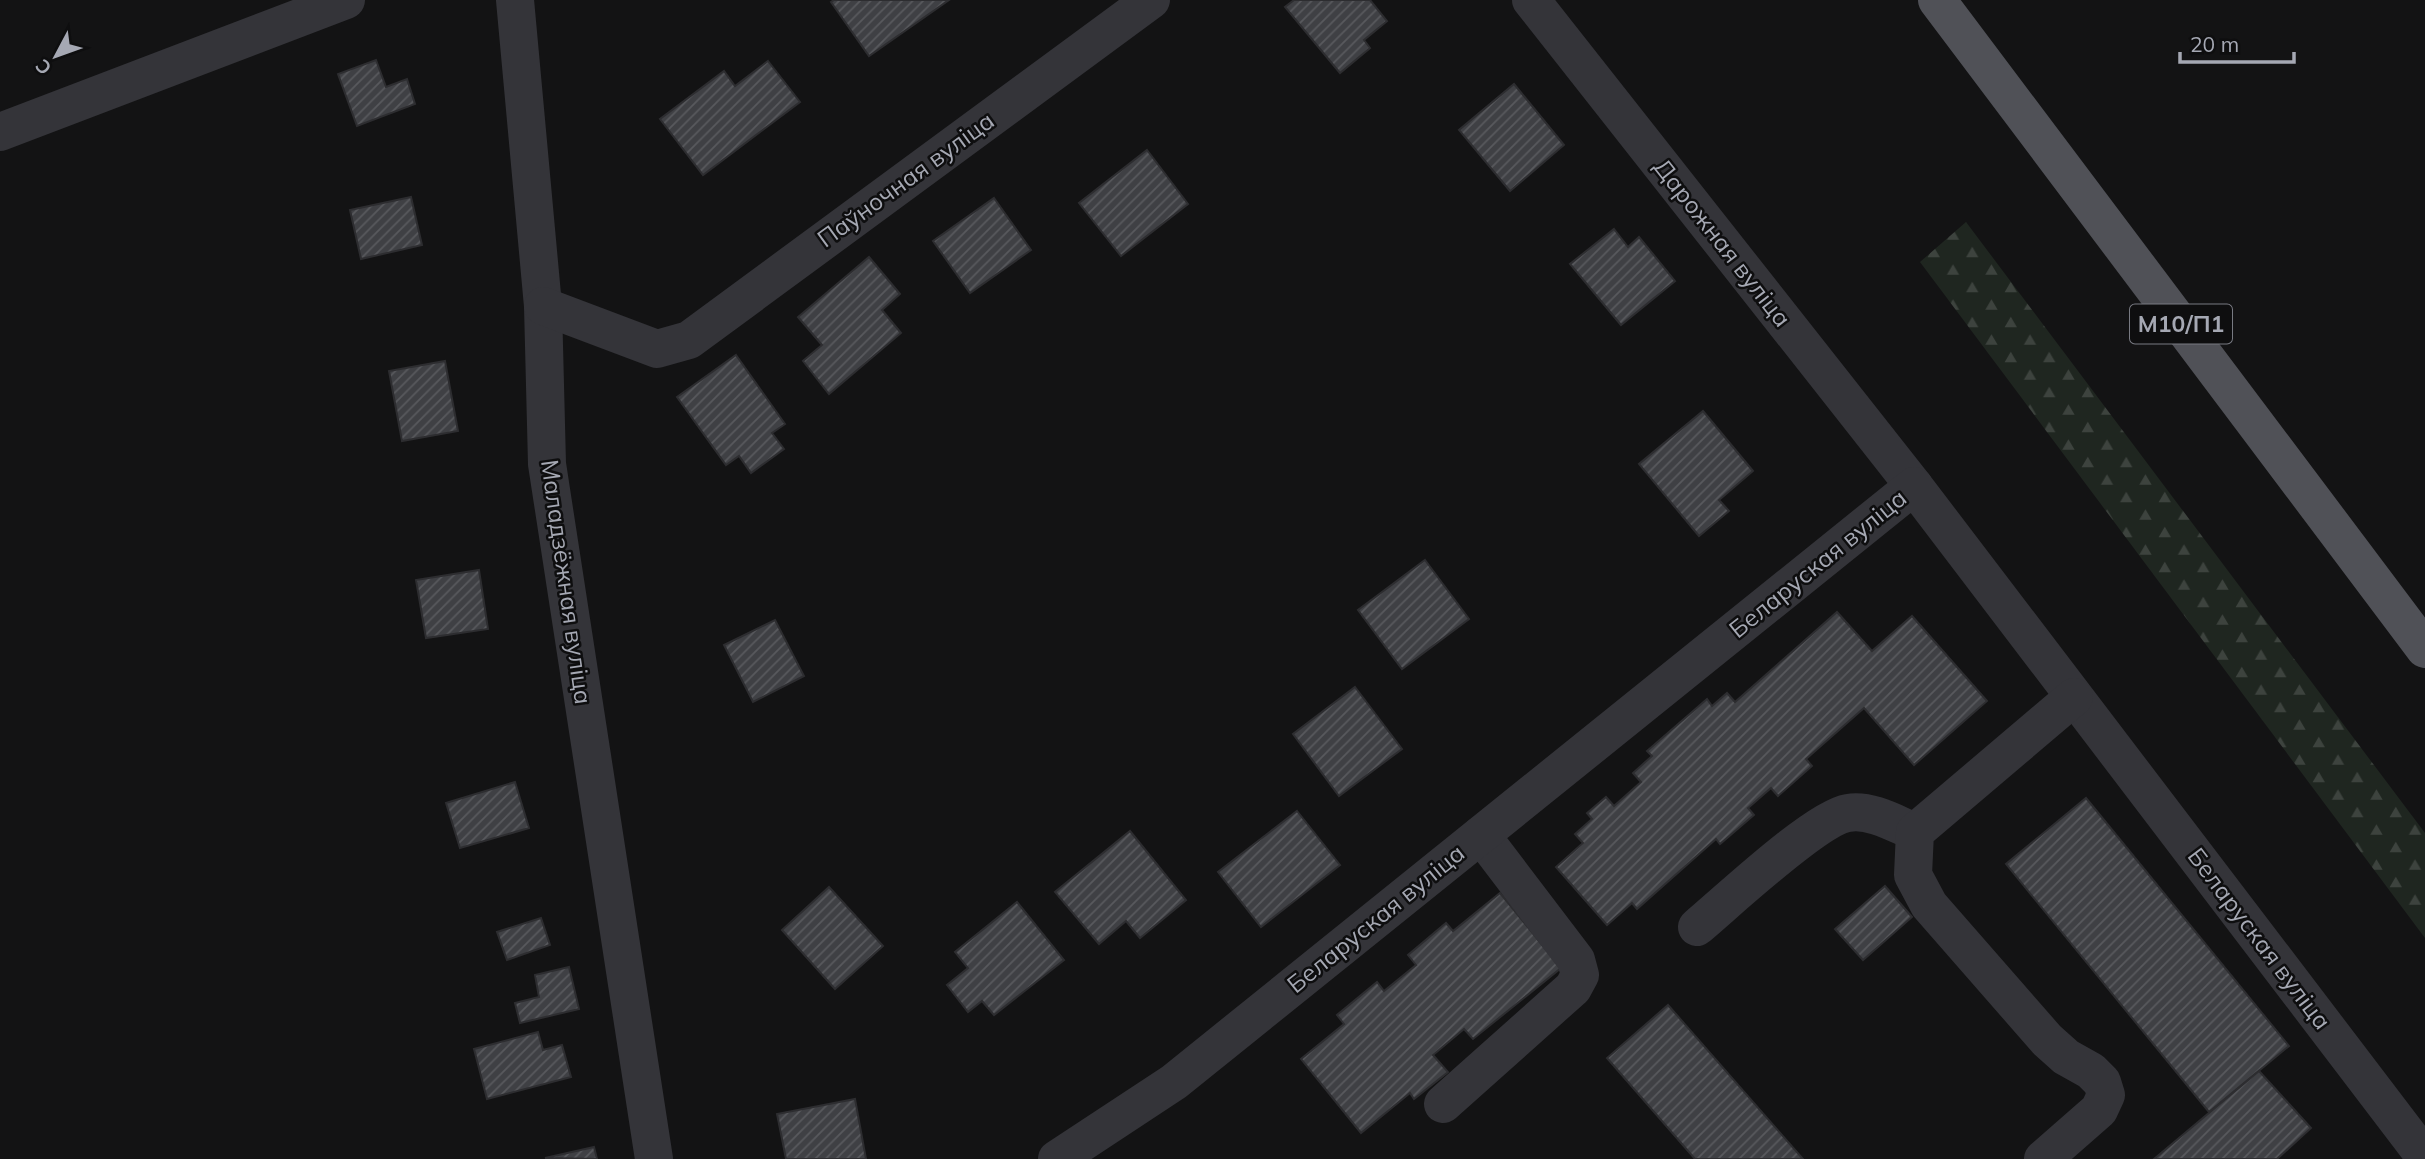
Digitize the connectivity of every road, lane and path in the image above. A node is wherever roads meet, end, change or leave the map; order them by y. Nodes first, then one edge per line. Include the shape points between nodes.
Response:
1 (346, 0) edge
2 (515, 0) edge
3 (1151, 0) edge
4 (1531, 0) edge
5 (1937, 0) edge
6 (0, 132) edge
7 (543, 306) junction
8 (1914, 486) junction
9 (2425, 649) edge
10 (2074, 697) junction
11 (1915, 832) junction
12 (1481, 835) junction
13 (1697, 927) dead end
14 (1443, 1104) dead end
15 (2425, 1157) edge
16 (654, 1159) edge
17 (1057, 1159) edge
18 (2043, 1159) edge

1 - 6 street
2 - 7 street, Маладзёжная вуліца
3 - 7 street, Паўночная вуліца via 689,340 657,349
4 - 8 street, Дарожная вуліца
5 - 9 main road, М10/П1
7 - 16 street, Маладзёжная вуліца via 547,464
8 - 10 street, Беларуская вуліца
8 - 12 street, Беларуская вуліца
10 - 11 street
10 - 15 street, Беларуская вуліца
11 - 13 street via 1877,816 1849,812 1820,825
11 - 18 street via 1913,875 1929,905 2047,1040 2102,1082 2106,1095 2099,1110
12 - 14 street via 1576,960 1580,975 1573,988
12 - 17 street, Беларуская вуліца via 1174,1082

